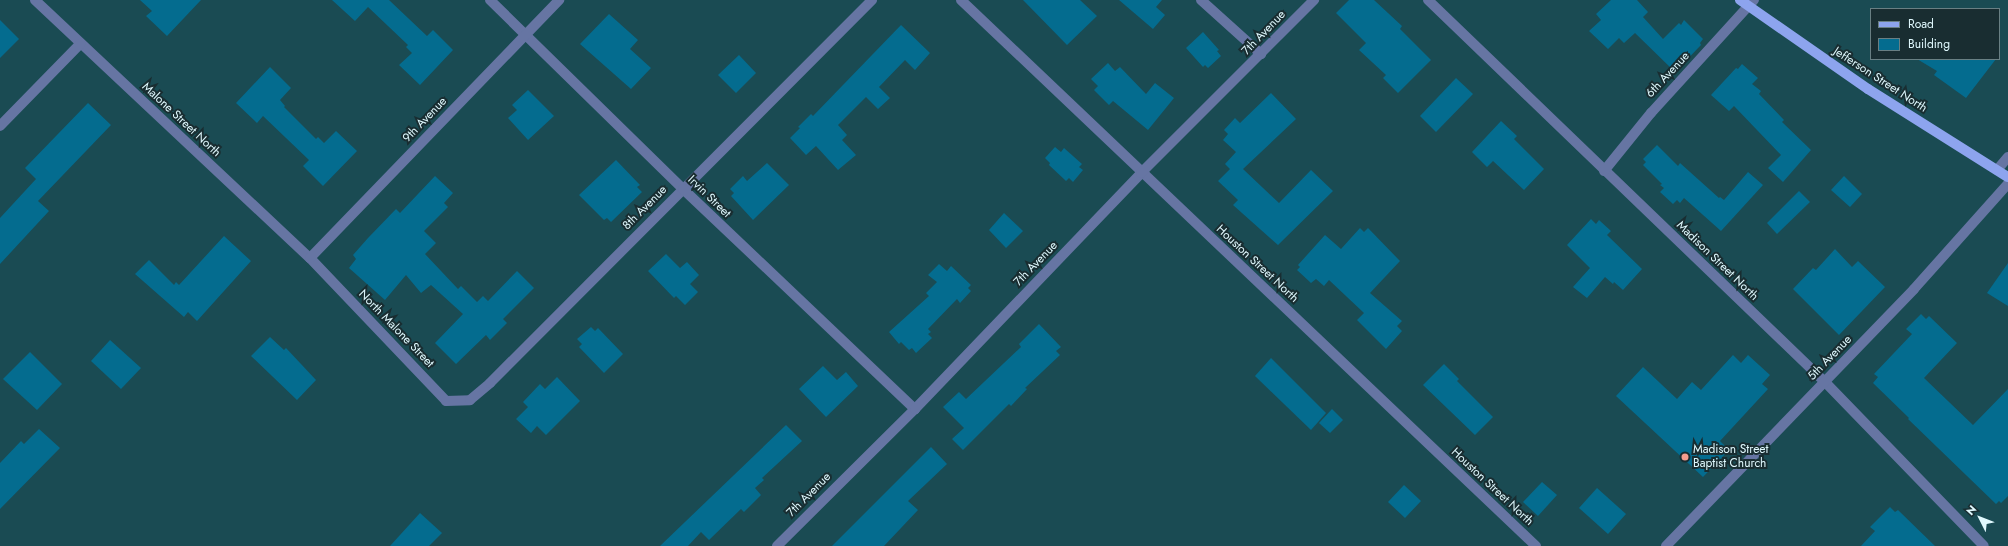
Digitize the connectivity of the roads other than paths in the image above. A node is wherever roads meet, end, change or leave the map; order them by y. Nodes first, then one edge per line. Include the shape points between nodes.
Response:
1 (35, 0) edge
2 (490, 0) edge
3 (559, 0) edge
4 (872, 0) edge
5 (961, 0) edge
6 (1201, 0) edge
7 (1314, 0) edge
8 (1428, 0) edge
9 (1748, 2) edge
10 (525, 34) junction
11 (80, 44) junction
12 (1261, 54) junction
13 (0, 126) edge
14 (2008, 157) edge
15 (1997, 170) junction
16 (1604, 171) junction
17 (1141, 173) junction
18 (2008, 177) edge
19 (2008, 184) edge
20 (683, 189) junction
21 (310, 258) junction
22 (1825, 382) junction
23 (470, 400) joint
24 (915, 409) junction
25 (777, 546) edge
26 (1536, 546) edge
27 (1666, 546) edge
28 (1984, 546) edge

1 - 11 street, Malone Street North
2 - 10 street, Irvin Street
3 - 10 street, 9th Avenue
4 - 20 street, 8th Avenue
5 - 17 street, Houston Street North
6 - 12 street
7 - 12 street, 7th Avenue
8 - 16 street, Madison Street North
9 - 15 main road, Jefferson Street North via 1868,89
9 - 16 street, 6th Avenue via 1650,113
10 - 20 street, Irvin Street
10 - 21 street, 9th Avenue
11 - 13 street
11 - 21 street, Malone Street North
12 - 17 street, 7th Avenue
14 - 15 street
15 - 18 main road, Jefferson Street North
16 - 22 street, Madison Street North
17 - 24 street, 7th Avenue
17 - 26 street, Houston Street North
19 - 22 street, 5th Avenue via 1914,289
20 - 23 street, 8th Avenue
20 - 24 street, Irvin Street
21 - 23 street, North Malone Street via 446,400
22 - 27 street, 5th Avenue
22 - 28 street, Madison Street North
24 - 25 street, 7th Avenue

